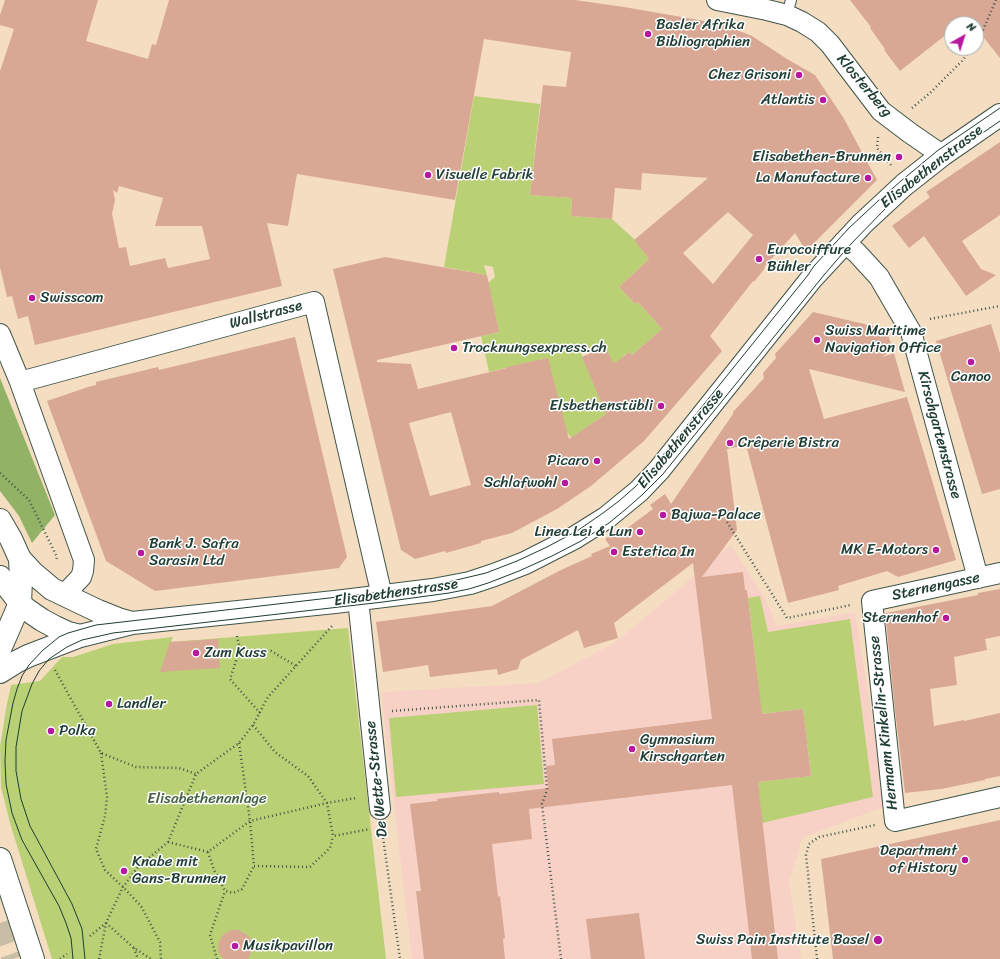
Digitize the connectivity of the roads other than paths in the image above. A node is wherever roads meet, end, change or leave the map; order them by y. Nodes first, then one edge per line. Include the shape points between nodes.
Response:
1 (717, 0) edge
2 (789, 7) edge
3 (1000, 115) edge
4 (942, 155) junction
5 (844, 242) junction
6 (0, 334) edge
7 (20, 382) junction
8 (0, 520) edge
9 (20, 559) junction
10 (1000, 573) edge
11 (0, 577) edge
12 (978, 578) junction
13 (64, 595) junction
14 (382, 596) junction
15 (358, 599) junction
16 (872, 601) joint
17 (20, 603) junction
18 (132, 623) junction
19 (80, 636) junction
20 (0, 649) edge
21 (0, 672) edge
22 (1000, 797) edge
23 (380, 810) road end
24 (0, 859) edge
25 (33, 959) edge

1 - 2 street, Klosterberg via 767,10
2 - 4 street, Klosterberg via 802,22 818,32 830,44 881,111
3 - 4 street, Elisabethenstrasse
4 - 5 street, Elisabethenstrasse via 904,185
5 - 12 street, Kirschgartenstrasse via 879,277 911,332
5 - 14 street, Elisabethenstrasse via 812,278 659,470 606,518 525,563 494,575 470,583 433,590
6 - 7 street
7 - 13 street via 84,560 80,577
7 - 14 street, Wallstrasse via 314,302
8 - 9 street
9 - 13 street, Elisabethenstrasse via 42,581
9 - 17 street
10 - 12 street, Sternengasse
11 - 17 street
12 - 16 street, Sternengasse
13 - 18 street, Elisabethenstrasse via 118,620
14 - 15 street, Elisabethenstrasse
15 - 18 street, Elisabethenstrasse
15 - 23 street, De Wette-Strasse
16 - 22 street, Hermann Kinkelin-Strasse via 895,821
17 - 19 street via 42,620
17 - 20 street
18 - 19 street, Elisabethenstrasse
19 - 21 street, Elisabethenstrasse via 28,656
24 - 25 street

